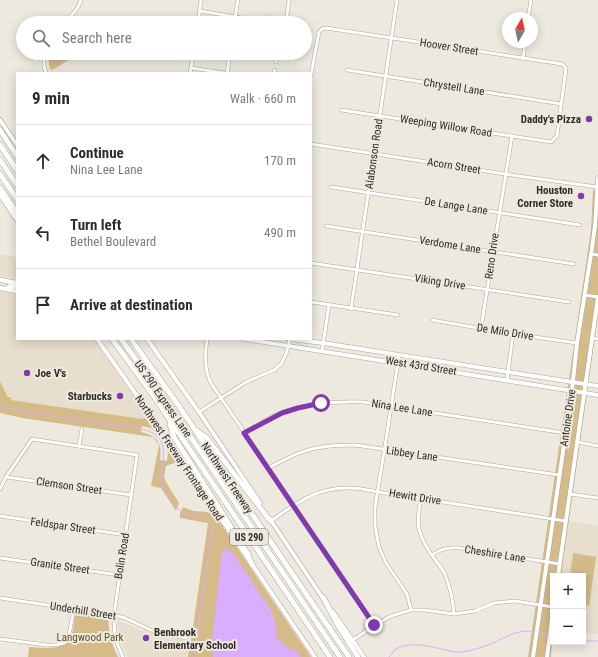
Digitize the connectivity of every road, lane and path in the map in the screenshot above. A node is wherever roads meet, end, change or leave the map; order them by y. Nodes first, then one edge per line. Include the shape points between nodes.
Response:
1 (80, 0) edge
2 (201, 0) edge
3 (238, 0) edge
4 (289, 0) edge
5 (397, 0) edge
6 (531, 0) edge
7 (200, 11) junction
8 (529, 12) edge
9 (71, 16) edge
10 (199, 16) edge
11 (229, 16) edge
12 (235, 16) edge
13 (287, 16) edge
14 (391, 38) junction
15 (524, 48) edge
16 (522, 59) junction
17 (44, 60) edge
18 (192, 60) edge
19 (229, 60) edge
20 (191, 68) junction
21 (347, 70) dead end
22 (46, 72) edge
23 (190, 72) edge
24 (217, 72) edge
25 (227, 72) edge
26 (312, 72) edge
27 (386, 76) junction
28 (561, 104) junction
29 (341, 110) dead end
30 (380, 116) junction
31 (0, 120) edge
32 (0, 130) edge
33 (512, 136) junction
34 (16, 144) edge
35 (312, 144) edge
36 (0, 145) edge
37 (16, 154) edge
38 (374, 154) junction
39 (0, 160) edge
40 (16, 169) edge
41 (0, 174) edge
42 (505, 174) junction
43 (598, 178) edge
44 (16, 184) edge
45 (331, 186) dead end
46 (598, 187) edge
47 (0, 188) edge
48 (368, 192) junction
49 (0, 195) edge
50 (16, 198) edge
51 (16, 211) edge
52 (499, 213) junction
53 (16, 219) edge
54 (580, 225) dead end
55 (326, 226) dead end
56 (363, 231) junction
57 (492, 251) junction
58 (591, 254) junction
59 (598, 255) edge
60 (312, 263) edge
61 (574, 264) dead end
62 (357, 270) junction
63 (0, 280) edge
64 (16, 283) edge
65 (16, 286) edge
66 (0, 288) edge
67 (6, 289) junction
68 (487, 289) junction
69 (16, 291) edge
70 (585, 295) junction
71 (598, 297) edge
72 (312, 302) edge
73 (568, 302) dead end
74 (329, 305) junction
75 (351, 309) junction
76 (398, 315) dead end
77 (432, 320) dead end
78 (481, 328) junction
79 (513, 334) junction
80 (592, 338) junction
81 (598, 339) edge
82 (98, 340) edge
83 (113, 340) edge
84 (122, 340) edge
85 (132, 340) edge
86 (148, 340) edge
87 (207, 340) edge
88 (250, 340) edge
89 (290, 340) edge
90 (298, 340) edge
91 (323, 343) junction
92 (577, 343) junction
93 (288, 346) junction
94 (322, 350) junction
95 (399, 355) junction
96 (397, 363) junction
97 (453, 364) junction
98 (452, 371) junction
99 (508, 372) junction
100 (507, 380) junction
101 (573, 382) junction
102 (586, 384) junction
103 (598, 386) edge
104 (572, 390) junction
105 (585, 392) junction
106 (598, 394) edge
107 (220, 398) junction
108 (391, 407) junction
109 (199, 412) junction
110 (168, 418) junction
111 (82, 429) dead end
112 (195, 430) junction
113 (244, 433) junction
114 (565, 433) junction
115 (577, 442) junction
116 (79, 446) junction
117 (598, 446) edge
118 (385, 450) junction
119 (268, 468) junction
120 (560, 475) junction
121 (6, 477) junction
122 (0, 489) edge
123 (378, 492) junction
124 (570, 494) junction
125 (131, 495) junction
126 (421, 498) junction
127 (598, 498) edge
128 (293, 505) junction
129 (0, 516) edge
130 (553, 519) junction
131 (271, 521) junction
132 (566, 521) junction
133 (126, 535) junction
134 (432, 555) junction
135 (0, 558) edge
136 (547, 562) junction
137 (560, 564) junction
138 (252, 565) junction
139 (558, 573) edge
140 (119, 575) junction
141 (322, 597) junction
142 (0, 598) edge
143 (540, 605) junction
144 (550, 607) edge
145 (74, 609) junction
146 (411, 610) junction
147 (454, 614) junction
148 (114, 615) junction
149 (374, 625) junction
150 (550, 631) edge
151 (186, 638) dead end
152 (0, 639) edge
153 (353, 640) junction
154 (123, 657) edge
155 (315, 657) edge
156 (330, 657) edge
157 (340, 657) edge
158 (349, 657) edge
159 (358, 657) edge
160 (364, 657) edge
161 (533, 657) edge
162 (547, 657) edge

1 - 9 street
2 - 7 street
3 - 12 street
4 - 13 street
5 - 14 street, Alabonson Road
6 - 8 street
7 - 10 street
7 - 11 street
14 - 16 street, Hoover Street
14 - 26 street, Hoover Street via 322,29 319,32
14 - 27 street, Alabonson Road
15 - 16 street
16 - 28 street, Hoover Street via 562,64 566,68
17 - 22 street
18 - 20 street
19 - 25 street
20 - 23 street
20 - 24 street
21 - 27 street, Chrystell Lane
27 - 28 street, Chrystell Lane
27 - 30 street, Alabonson Road
28 - 33 street, Weeping Willow Road via 557,136 551,142
29 - 30 street, Weeping Willow Road
30 - 33 street, Weeping Willow Road
30 - 38 street, Alabonson Road
31 - 34 main road
32 - 37 highway
33 - 42 street, Reno Drive
35 - 38 street, Acorn Street
36 - 40 highway
38 - 42 street, Acorn Street
38 - 48 street, Alabonson Road
39 - 44 highway
41 - 50 highway
42 - 46 street, Acorn Street
42 - 52 street, Reno Drive
43 - 46 main road, Antoine Drive
45 - 48 street, De Lange Lane
46 - 58 main road, Antoine Drive
47 - 51 highway
48 - 52 street, De Lange Lane
48 - 56 street, Alabonson Road
49 - 53 main road
52 - 54 street, De Lange Lane
52 - 57 street, Reno Drive
55 - 56 street, Verdome Lane
56 - 57 street, Verdome Lane
56 - 62 street, Alabonson Road
57 - 61 street, Verdome Lane
57 - 68 street, Reno Drive
58 - 59 street
58 - 70 main road, Antoine Drive
60 - 62 street, Viking Drive
62 - 68 street, Viking Drive
62 - 75 street, Alabonson Road
63 - 64 main road
65 - 67 main road
66 - 67 main road
67 - 69 main road
68 - 73 street, Viking Drive
68 - 78 street, Reno Drive
70 - 71 street
70 - 92 main road, Antoine Drive
71 - 80 main road, Antoine Drive
72 - 74 street
74 - 75 street
74 - 91 street
75 - 76 street
77 - 78 street, De Milo Drive
78 - 79 street, De Milo Drive
79 - 92 street, De Milo Drive
79 - 99 street
80 - 81 street
80 - 102 main road, Antoine Drive
82 - 138 main road, Northwest Freeway Frontage Road
83 - 110 highway, Northwest Freeway / US 290
84 - 157 highway, US 290 Express Lane via 171,408
85 - 112 highway, Northwest Freeway / US 290
86 - 109 main road
87 - 107 street via 206,366 210,381
88 - 93 main road, West 43rd Street
89 - 93 street
90 - 91 main road, West 43rd Street
91 - 94 street
91 - 95 main road, West 43rd Street
92 - 101 main road, Antoine Drive
93 - 94 main road, West 43rd Street
93 - 107 street via 282,364
94 - 96 main road, West 43rd Street
95 - 96 street
95 - 97 main road, West 43rd Street
96 - 98 main road, West 43rd Street
96 - 108 street
97 - 98 main road
97 - 99 main road, West 43rd Street
98 - 100 main road, West 43rd Street
99 - 100 street
99 - 101 main road, West 43rd Street
100 - 104 main road, West 43rd Street
101 - 102 main road, West 43rd Street
101 - 104 main road, Antoine Drive
102 - 103 main road, West 43rd Street
102 - 105 main road, Antoine Drive
104 - 105 main road, West 43rd Street
104 - 114 main road, Antoine Drive
105 - 106 main road, West 43rd Street
105 - 115 main road, Antoine Drive
107 - 109 street
107 - 113 street
108 - 113 street, Nina Lee Lane via 342,401 312,405 282,413
108 - 114 street, Nina Lee Lane
108 - 118 street
109 - 131 main road
110 - 138 highway via 174,437 248,554
110 - 156 highway, Northwest Freeway / US 290
111 - 116 street
112 - 131 highway via 206,437
112 - 158 highway, Northwest Freeway / US 290
113 - 119 street
114 - 120 main road, Antoine Drive
115 - 117 street
115 - 124 main road, Antoine Drive
116 - 121 street via 32,439
116 - 125 street, Bolin Road via 137,455
118 - 119 street, Libbey Lane via 335,445 302,452
118 - 120 street, Libbey Lane
118 - 123 street
119 - 128 street
120 - 130 main road, Antoine Drive
121 - 122 street
121 - 125 street, Clemson Street
123 - 126 street, Hewitt Drive
123 - 128 street, Hewitt Drive via 341,488 307,497
123 - 146 street via 375,526 379,547 386,563 407,594
124 - 127 street
124 - 132 main road, Antoine Drive
125 - 133 street, Bolin Road
126 - 130 street, Hewitt Drive
126 - 134 street via 419,532
128 - 131 street, Hewitt Drive
128 - 149 street
129 - 133 street, Feldspar Street
130 - 132 street, Hewitt Drive
130 - 136 main road, Antoine Drive
131 - 141 main road
132 - 137 main road, Antoine Drive
133 - 140 street, Bolin Road
134 - 136 street, Cheshire Lane via 443,549 452,548
134 - 147 street via 447,580
135 - 140 street, Granite Street
136 - 137 street, Cheshire Lane
136 - 143 main road, Antoine Drive
137 - 139 main road, Antoine Drive
138 - 155 main road, Northwest Freeway Frontage Road
140 - 148 street, Bolin Road
141 - 153 main road
141 - 159 highway
142 - 145 street, Underhill Street
143 - 144 street
143 - 147 street via 507,601 475,611
143 - 161 main road, Antoine Drive
145 - 148 street, Underhill Street
145 - 152 street via 68,640 64,643 47,645
146 - 147 street
146 - 149 street
148 - 151 street, Underhill Street via 155,632
148 - 154 street, Bolin Road via 114,632
149 - 153 street
150 - 162 main road
153 - 160 main road

